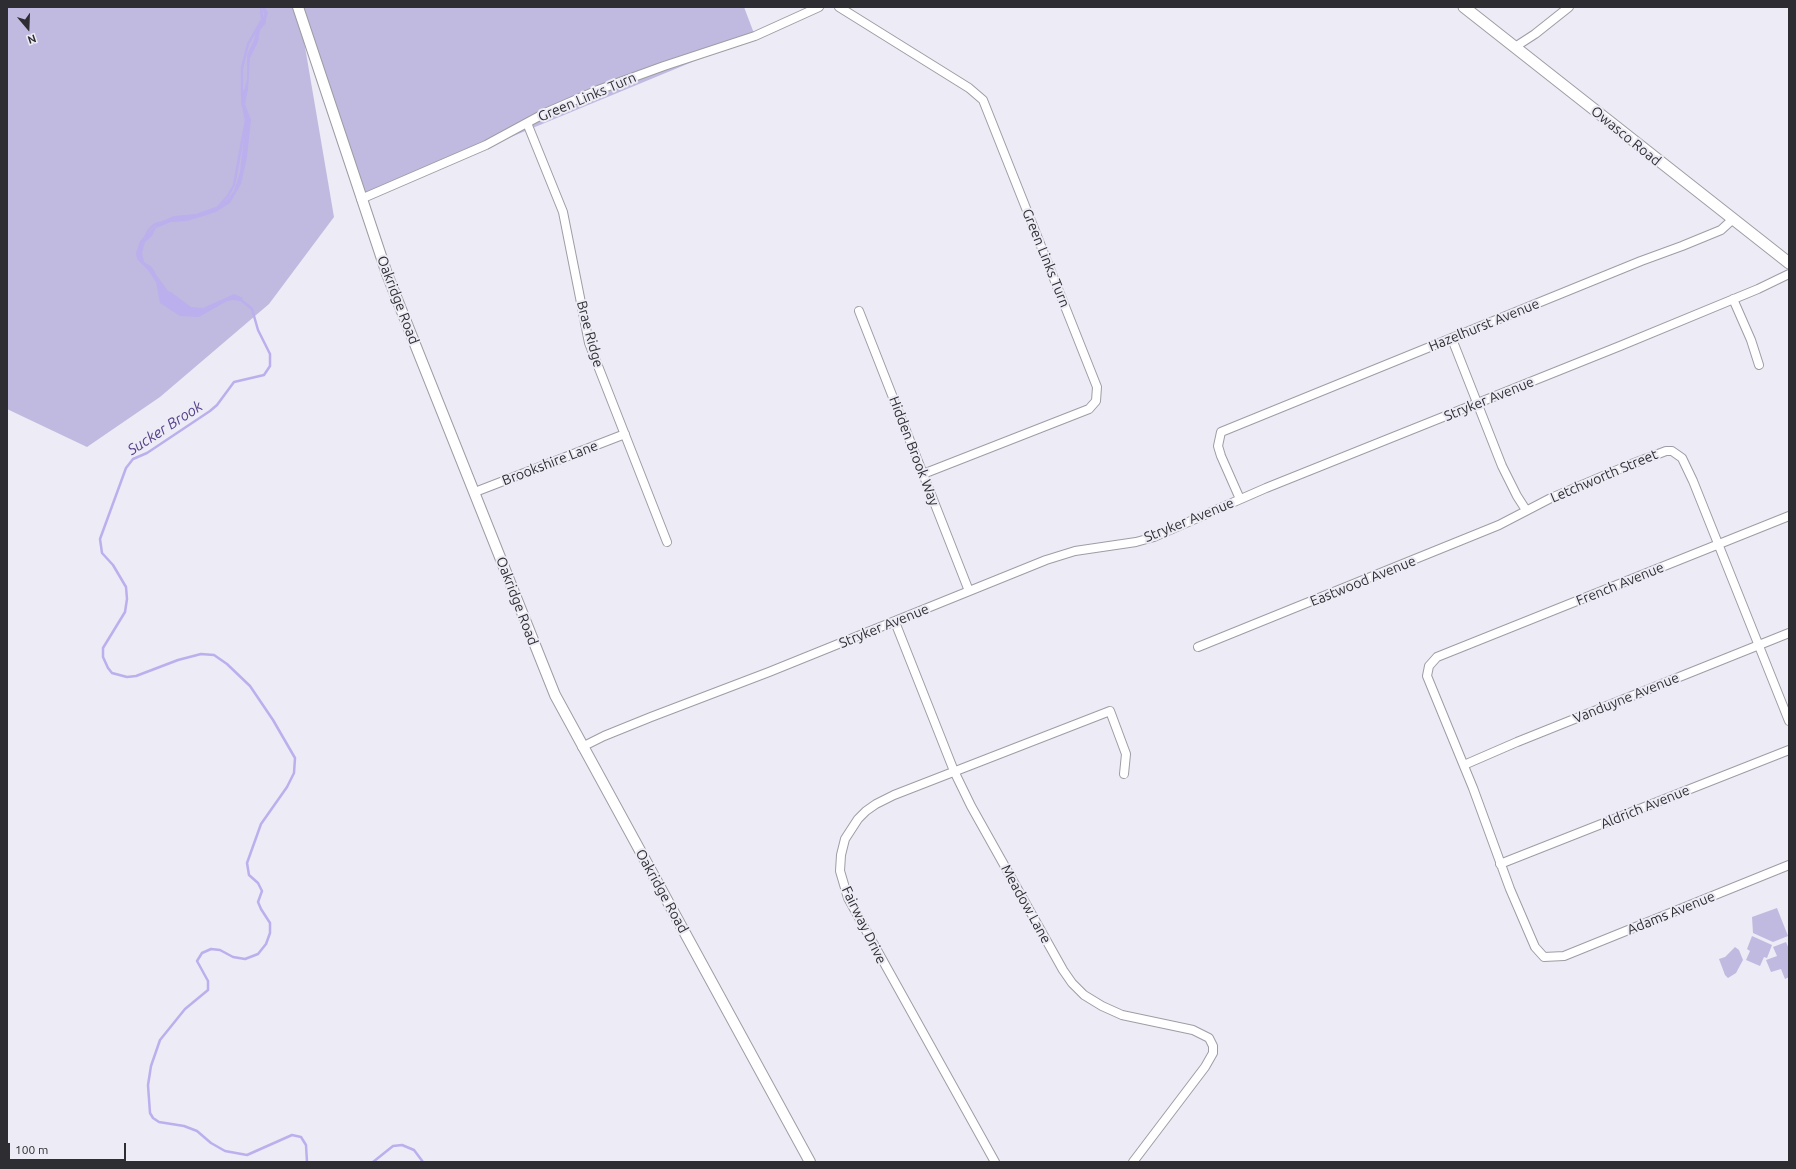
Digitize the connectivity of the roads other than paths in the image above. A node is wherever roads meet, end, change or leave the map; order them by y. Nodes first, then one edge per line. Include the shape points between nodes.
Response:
1 (298, 7) edge
2 (819, 7) edge
3 (839, 7) edge
4 (1464, 7) edge
5 (1569, 7) edge
6 (1515, 47) junction
7 (527, 123) junction
8 (361, 199) junction
9 (1733, 219) junction
10 (1789, 263) edge
11 (1789, 274) edge
12 (1733, 299) junction
13 (859, 311) dead end
14 (1452, 339) junction
15 (1759, 365) dead end
16 (1477, 404) junction
17 (625, 434) junction
18 (923, 474) junction
19 (475, 492) junction
20 (1240, 499) junction
21 (1526, 510) junction
22 (1789, 516) edge
23 (667, 542) dead end
24 (1719, 544) junction
25 (969, 591) junction
26 (895, 622) junction
27 (1789, 633) edge
28 (1759, 645) junction
29 (1198, 647) dead end
30 (1789, 720) edge
31 (582, 747) junction
32 (1789, 750) edge
33 (1464, 765) junction
34 (954, 772) junction
35 (1124, 774) dead end
36 (1500, 864) junction
37 (1789, 865) edge
38 (810, 1162) edge
39 (995, 1162) edge
40 (1133, 1162) edge

1 - 8 street, Oakridge Road
2 - 7 street, Green Links Turn via 755,36 598,90
3 - 18 street, Green Links Turn via 969,88 983,100 1097,387 1096,401 1089,409
4 - 6 main road, Owasco Road
5 - 6 street
6 - 9 main road, Owasco Road
7 - 8 street, Green Links Turn via 486,145
7 - 17 street, Brae Ridge via 563,212 590,344
8 - 19 street, Oakridge Road via 387,274
9 - 10 main road, Owasco Road
9 - 14 street, Hazelhurst Avenue via 1715,232
11 - 12 street, Stryker Avenue
12 - 15 street
12 - 16 street, Stryker Avenue
13 - 18 street, Hidden Brook Way
14 - 16 street
14 - 20 street, Hazelhurst Avenue via 1221,432 1218,446
16 - 20 street, Stryker Avenue
16 - 21 street via 1510,482
17 - 19 street, Brookshire Lane
17 - 23 street, Brae Ridge
18 - 25 street, Hidden Brook Way
19 - 31 street, Oakridge Road via 540,660
20 - 25 street, Stryker Avenue via 1154,536 1136,542 1063,554
21 - 24 street, Letchworth Street via 1666,450 1672,451 1682,458 1694,481
21 - 29 street, Eastwood Avenue via 1499,525
22 - 24 street, French Avenue
24 - 28 street, Letchworth Street
24 - 33 street, French Avenue via 1433,660 1429,666 1428,676
25 - 26 street, Stryker Avenue
26 - 31 street, Stryker Avenue via 651,717
26 - 34 street, Meadow Lane
27 - 28 street, Vanduyne Avenue
28 - 30 street, Letchworth Street
28 - 33 street, Vanduyne Avenue
31 - 38 street, Oakridge Road
32 - 36 street, Aldrich Avenue
33 - 36 street
34 - 35 street, Fairway Drive via 1110,711 1126,754
34 - 39 street, Fairway Drive via 894,794 866,811 845,839 840,871 854,911
34 - 40 street, Meadow Lane via 1072,983 1084,995 1122,1015 1192,1030 1209,1038 1213,1046 1213,1053 1205,1067
36 - 37 street, Adams Avenue via 1535,947 1544,957 1553,958 1587,947

